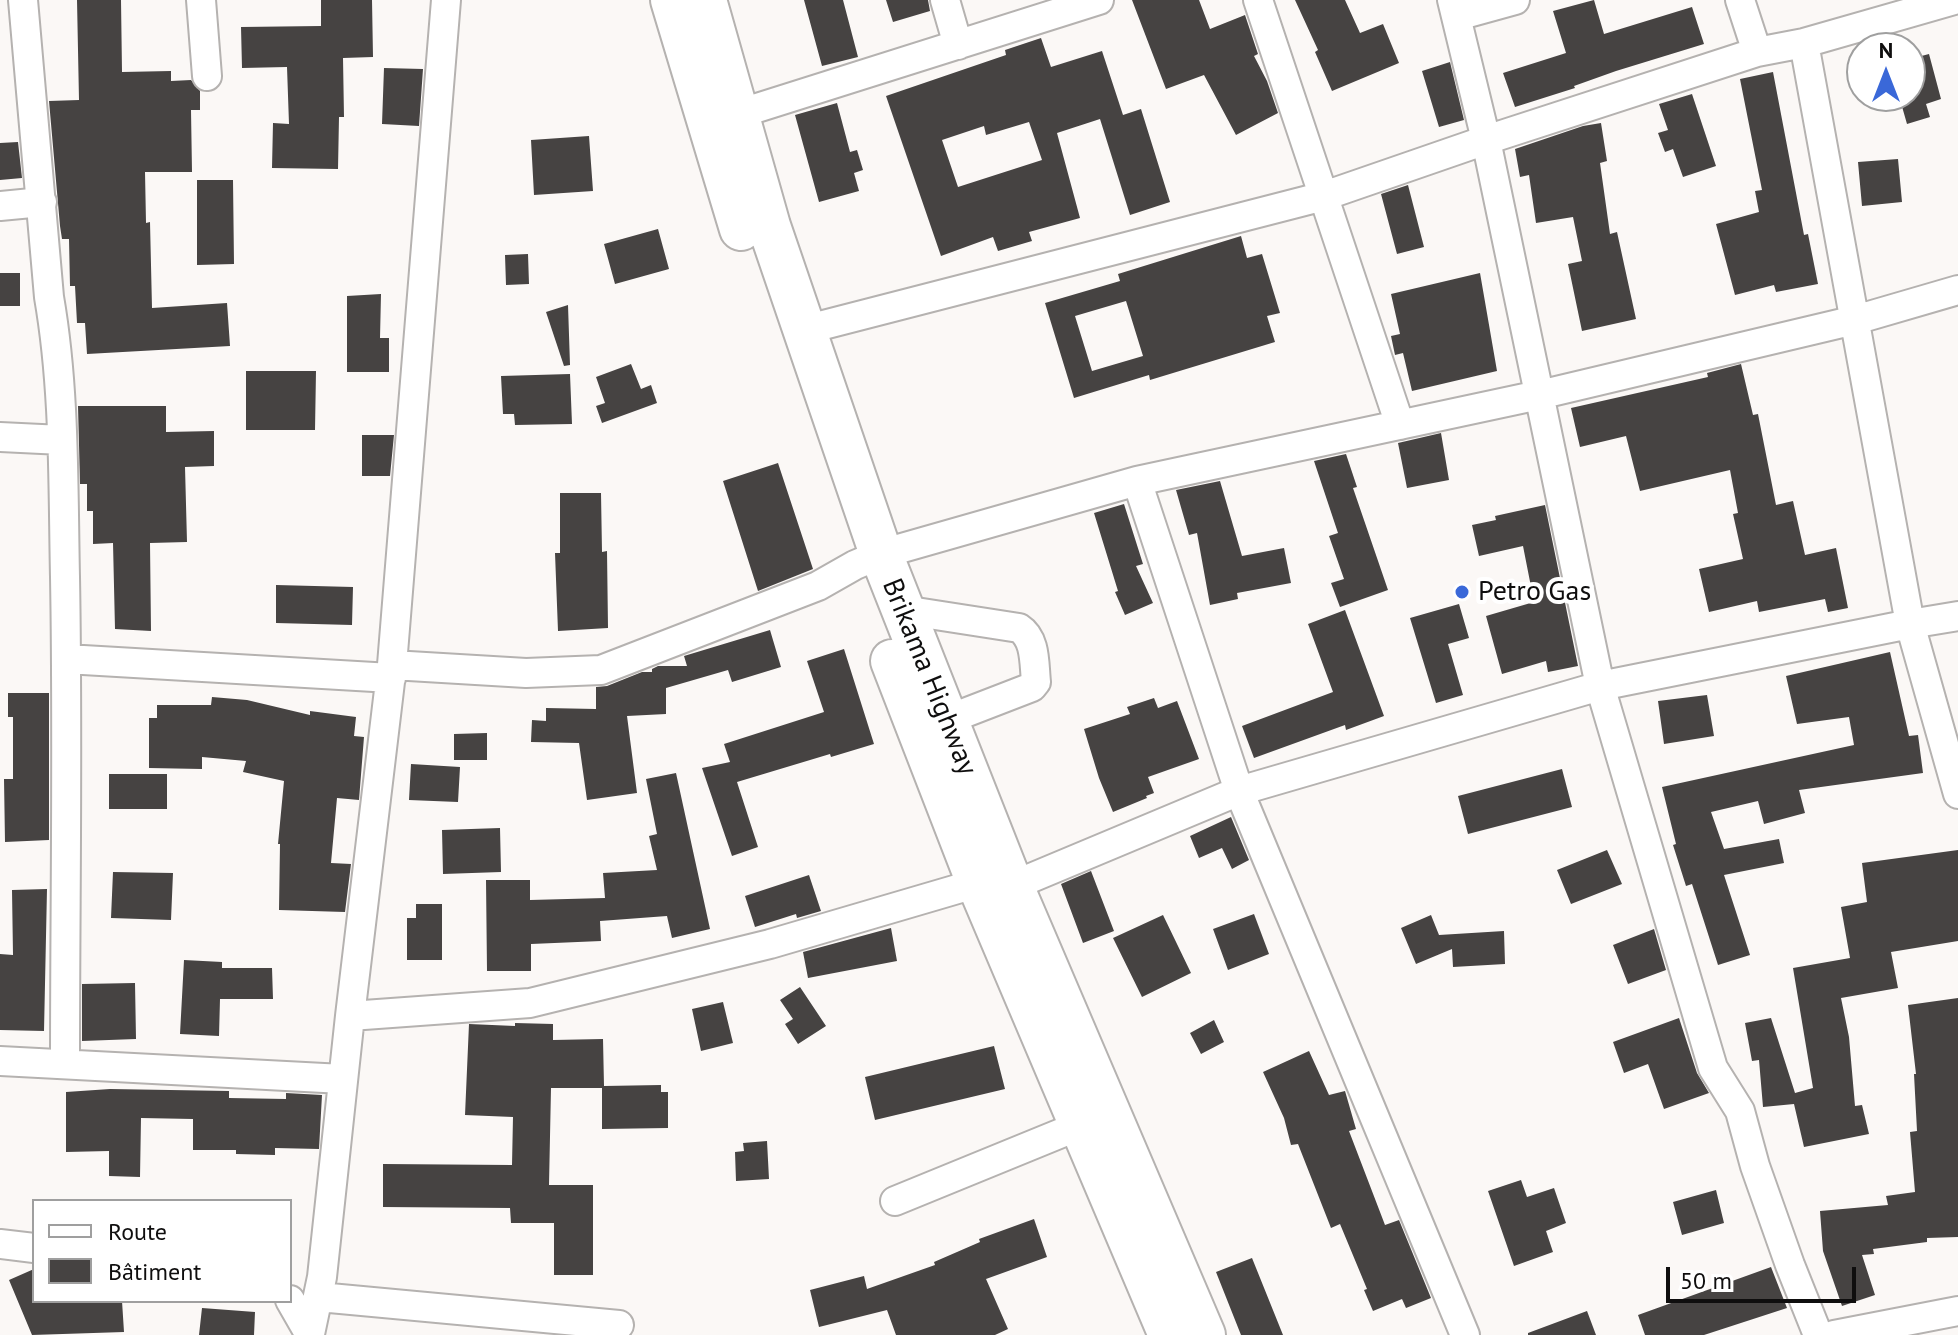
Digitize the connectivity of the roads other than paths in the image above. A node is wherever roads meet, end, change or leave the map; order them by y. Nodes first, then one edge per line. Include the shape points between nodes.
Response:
1 (23, 0) edge
2 (201, 0) edge
3 (446, 0) edge
4 (672, 0) edge
5 (705, 0) edge
6 (945, 0) edge
7 (1099, 0) edge
8 (1258, 0) edge
9 (1515, 0) edge
10 (1740, 0) edge
11 (1954, 0) edge
12 (1454, 8) edge
13 (1804, 43) junction
14 (958, 45) junction
15 (1757, 52) junction
16 (207, 76) dead end
17 (738, 114) junction
18 (1486, 140) junction
19 (1324, 196) junction
20 (42, 202) junction
21 (0, 206) edge
22 (1958, 290) edge
23 (1855, 320) junction
24 (804, 330) junction
25 (1539, 395) junction
26 (1400, 425) junction
27 (0, 437) edge
28 (62, 440) junction
29 (1137, 481) junction
30 (868, 559) junction
31 (903, 610) junction
32 (1958, 616) edge
33 (1910, 624) junction
34 (66, 659) junction
35 (391, 672) junction
36 (1600, 686) junction
37 (933, 725) junction
38 (1239, 791) junction
39 (1958, 794) edge
40 (995, 885) junction
41 (350, 1016) junction
42 (0, 1061) edge
43 (65, 1063) junction
44 (343, 1079) junction
45 (1081, 1125) junction
46 (895, 1201) dead end
47 (0, 1244) edge
48 (32, 1248) edge
49 (319, 1297) junction
50 (292, 1303) edge
51 (1958, 1311) edge
52 (619, 1325) dead end
53 (1175, 1334) edge
54 (310, 1335) edge
55 (1465, 1335) edge
56 (1818, 1335) edge
57 (1834, 1335) edge

1 - 20 street
2 - 16 street
3 - 35 street
4 - 30 highway, Brikama Highway via 766,309
5 - 17 highway, Brikama Highway
6 - 14 street
7 - 14 street
8 - 19 street
9 - 12 street
10 - 15 street
11 - 13 street
12 - 18 street
13 - 15 street
13 - 23 street
14 - 17 street
15 - 18 street
17 - 24 highway, Brikama Highway
18 - 19 street
18 - 25 street
19 - 24 street
19 - 26 street
20 - 21 street
20 - 28 street
22 - 23 street
23 - 25 street
23 - 33 street
24 - 30 highway, Brikama Highway
25 - 26 street
25 - 36 street
26 - 29 street
27 - 28 street
28 - 34 street
29 - 30 street
29 - 38 street
30 - 31 highway, Brikama Highway
30 - 35 street via 818,586 601,670
30 - 37 highway, Brikama Highway
31 - 37 highway, Brikama Highway
31 - 37 street via 1019,628 1028,634 1036,682 1032,687
32 - 33 street
33 - 36 street
33 - 39 street
34 - 35 street
34 - 43 street
35 - 41 street
36 - 38 street
36 - 56 street via 1713,1068 1740,1111
37 - 40 highway, Brikama Highway
38 - 40 street
38 - 55 street
40 - 41 street via 530,1003
40 - 45 highway, Brikama Highway
40 - 53 highway, Brikama Highway
41 - 44 street
42 - 43 street
43 - 44 street
44 - 49 street
45 - 46 street
45 - 53 highway, Brikama Highway
47 - 48 street
49 - 52 street
49 - 54 street
50 - 54 street
51 - 57 street

